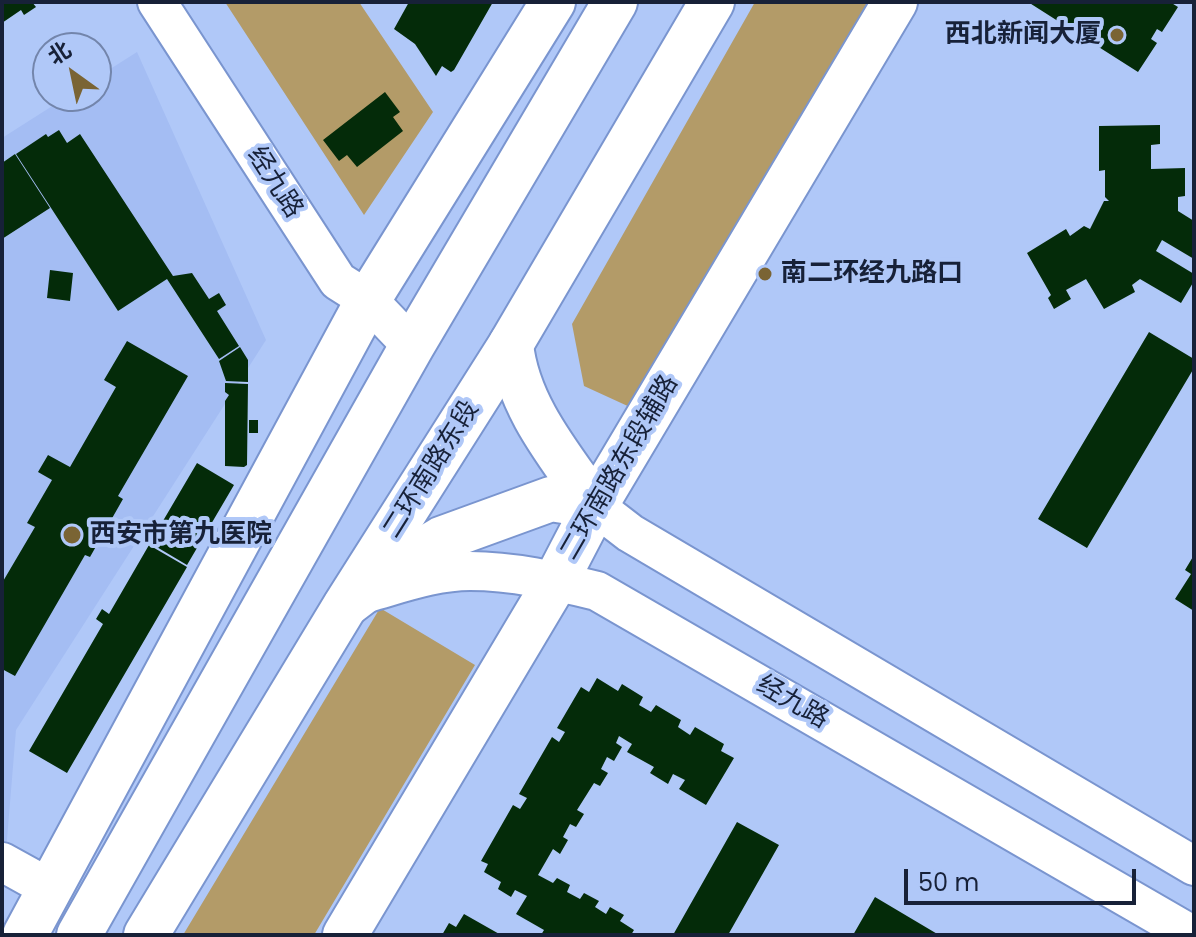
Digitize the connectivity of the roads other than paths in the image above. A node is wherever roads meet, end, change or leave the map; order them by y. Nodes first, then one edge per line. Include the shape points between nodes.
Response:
1 (157, 2) edge
2 (553, 2) edge
3 (615, 2) edge
4 (712, 2) edge
5 (895, 2) edge
6 (368, 300) junction
7 (511, 344) junction
8 (412, 346) junction
9 (595, 506) junction
10 (556, 581) junction
11 (355, 599) junction
12 (2, 862) edge
13 (1194, 866) edge
14 (51, 889) junction
15 (25, 935) edge
16 (79, 935) edge
17 (146, 935) edge
18 (345, 935) edge
19 (1192, 935) edge

1 - 6 street, 经九路 via 338,281
2 - 6 main road
3 - 8 main road
4 - 7 main road, 二环南路东段
5 - 9 main road, 二环南路东段辅路
6 - 8 street, 经九路
6 - 14 main road
7 - 9 main road via 523,393
7 - 11 main road, 二环南路东段
8 - 16 main road
9 - 10 main road, 二环南路东段辅路
9 - 11 main road via 551,499 441,539
9 - 13 street via 630,533
10 - 11 street, 经九路 via 469,571
10 - 18 main road, 二环南路东段辅路
10 - 19 street, 经九路 via 597,591
11 - 17 main road, 二环南路东段
12 - 14 street
14 - 15 main road

